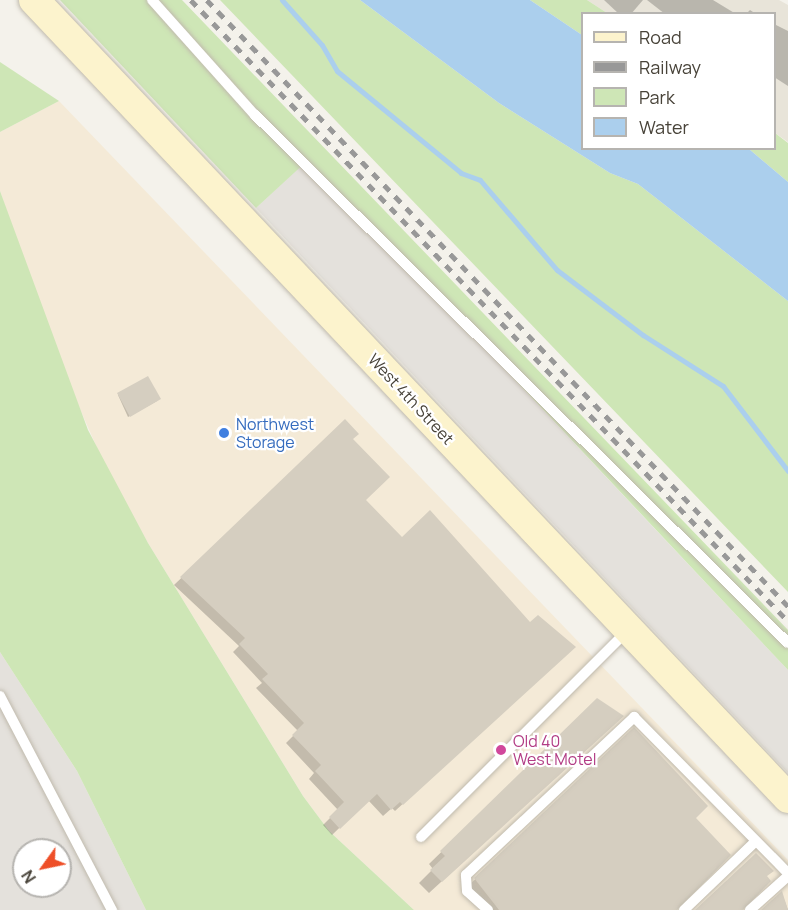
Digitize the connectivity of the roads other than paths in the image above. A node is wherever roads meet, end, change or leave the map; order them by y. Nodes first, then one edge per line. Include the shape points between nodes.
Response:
1 (34, 0) edge
2 (152, 0) edge
3 (628, 630) junction
4 (788, 643) edge
5 (0, 696) edge
6 (788, 798) edge
7 (421, 837) dead end
8 (755, 842) junction
9 (787, 874) edge
10 (112, 910) edge
11 (488, 910) edge
12 (684, 910) edge
13 (750, 910) edge

1 - 3 main road, West 4th Street
2 - 4 lane via 255,115
3 - 6 main road, West 4th Street
3 - 7 lane
5 - 10 lane
8 - 9 lane
8 - 11 lane via 634,717 466,875 467,891
8 - 12 lane
9 - 13 lane

